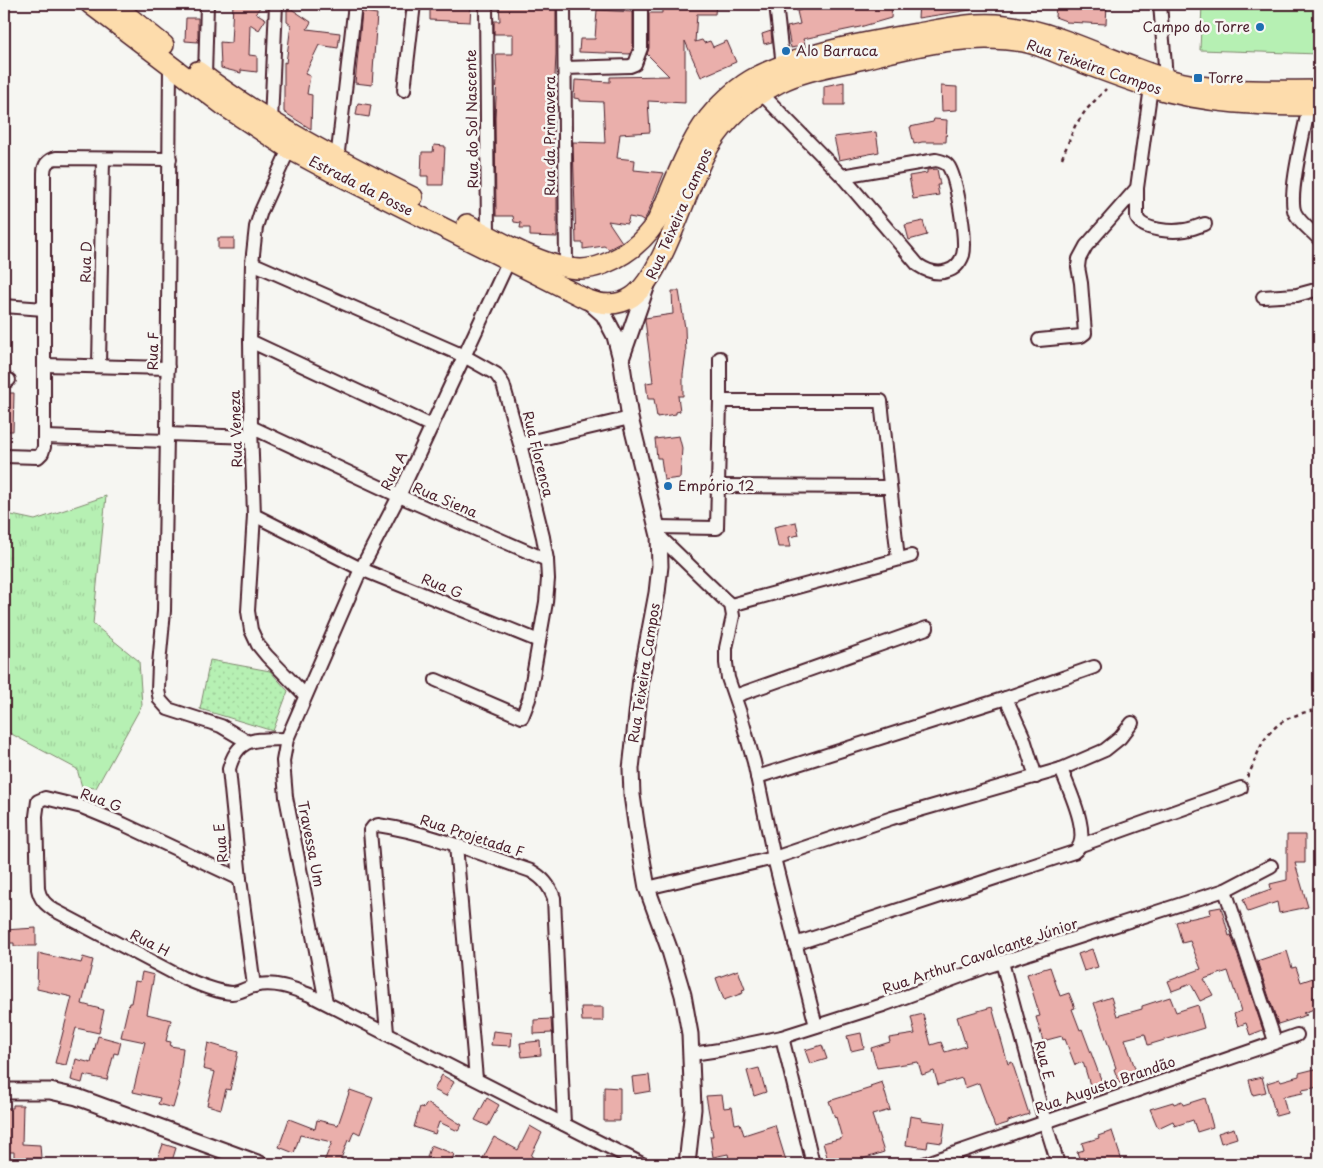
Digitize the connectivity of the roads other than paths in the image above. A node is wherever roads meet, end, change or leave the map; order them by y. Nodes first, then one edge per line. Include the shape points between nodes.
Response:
1 (90, 4) edge
2 (113, 4) edge
3 (206, 4) edge
4 (276, 4) edge
5 (355, 4) edge
6 (414, 4) edge
7 (486, 4) edge
8 (564, 4) edge
9 (641, 4) edge
10 (776, 4) edge
11 (1160, 4) edge
12 (170, 65) junction
13 (783, 66) junction
14 (565, 68) junction
15 (196, 77) junction
16 (1158, 83) junction
17 (404, 90) dead end
18 (1319, 90) edge
19 (170, 91) junction
20 (761, 93) junction
21 (1314, 106) edge
22 (270, 122) junction
23 (288, 149) junction
24 (102, 159) junction
25 (170, 159) junction
26 (337, 160) junction
27 (842, 176) junction
28 (1137, 188) junction
29 (1205, 224) dead end
30 (488, 235) junction
31 (1319, 239) edge
32 (631, 250) junction
33 (509, 260) junction
34 (252, 263) junction
35 (566, 268) junction
36 (590, 269) junction
37 (650, 276) junction
38 (1319, 289) edge
39 (1263, 297) dead end
40 (586, 299) junction
41 (4, 306) edge
42 (44, 310) junction
43 (1039, 340) dead end
44 (250, 341) junction
45 (464, 356) junction
46 (621, 358) junction
47 (720, 358) dead end
48 (44, 365) junction
49 (99, 365) junction
50 (168, 368) junction
51 (720, 401) junction
52 (630, 418) junction
53 (432, 426) junction
54 (251, 432) junction
55 (45, 437) junction
56 (167, 437) junction
57 (520, 444) junction
58 (4, 456) edge
59 (718, 486) junction
60 (890, 487) junction
61 (399, 496) junction
62 (254, 515) junction
63 (658, 532) junction
64 (911, 556) dead end
65 (547, 560) junction
66 (898, 560) junction
67 (360, 569) junction
68 (731, 605) junction
69 (927, 628) dead end
70 (540, 641) junction
71 (1094, 667) dead end
72 (436, 680) dead end
73 (305, 694) junction
74 (734, 696) junction
75 (1006, 698) junction
76 (1132, 723) dead end
77 (287, 739) junction
78 (248, 742) junction
79 (1061, 769) junction
80 (1036, 777) junction
81 (757, 778) junction
82 (1241, 788) road end
83 (456, 845) junction
84 (1081, 845) junction
85 (774, 858) junction
86 (1271, 866) dead end
87 (240, 879) junction
88 (647, 888) junction
89 (1225, 890) junction
90 (40, 897) joint
91 (795, 944) junction
92 (1002, 962) junction
93 (254, 986) junction
94 (326, 1002) junction
95 (816, 1026) junction
96 (387, 1033) junction
97 (1297, 1035) dead end
98 (782, 1037) junction
99 (1275, 1041) junction
100 (692, 1054) junction
101 (476, 1079) junction
102 (4, 1091) edge
103 (1045, 1122) junction
104 (564, 1124) junction
105 (260, 1164) edge
106 (642, 1164) edge
107 (687, 1164) edge
108 (813, 1164) edge
109 (924, 1164) edge
110 (1058, 1164) edge

1 - 12 main road, Estrada da Posse
2 - 15 main road, Estrada da Posse
3 - 15 street
4 - 22 street
5 - 26 street
6 - 17 street
7 - 30 street, Rua do Sol Nascente
8 - 14 street, Rua da Primavera
9 - 14 street via 641,48 635,64
10 - 13 street
11 - 16 street
12 - 15 main road, Estrada da Posse
12 - 19 street, Rua F
13 - 16 main road, Rua Teixeira Campos via 810,56 893,37 976,24 1005,25 1070,43
13 - 32 main road, Rua Teixeira Campos via 742,85 713,112 691,146 656,221
14 - 35 street, Rua da Primavera
15 - 19 street
15 - 22 main road, Estrada da Posse
15 - 23 main road, Estrada da Posse via 224,106
16 - 18 main road, Rua Teixeira Campos
16 - 20 main road, Rua Teixeira Campos via 1117,76 1025,42 996,38 924,46 823,68
16 - 21 main road, Rua Teixeira Campos via 1185,97 1230,104
16 - 28 street
19 - 25 street, Rua F
20 - 27 street
20 - 37 main road, Rua Teixeira Campos via 728,120 705,155
21 - 31 street via 1293,198 1296,214
22 - 26 main road, Estrada da Posse
23 - 33 main road, Estrada da Posse
23 - 34 street, Rua Veneza via 261,211
24 - 25 street
24 - 42 street via 56,158 46,163
24 - 49 street, Rua D
25 - 50 street, Rua F
26 - 30 main road, Estrada da Posse
27 - 27 street via 936,160 947,164 957,193 965,242 960,263 944,272 926,270 918,265
28 - 29 street via 1137,218 1145,226 1185,230
28 - 43 street via 1082,253 1078,267 1085,333
30 - 35 main road, Estrada da Posse
32 - 36 main road, Rua Teixeira Campos
32 - 37 main road via 642,259
33 - 40 main road, Estrada da Posse
33 - 45 street, Rua A
34 - 44 street, Rua Veneza
34 - 45 street, Rua Florenca
35 - 36 main road, Estrada da Posse
36 - 40 main road via 584,283
37 - 40 main road, Estrada da Posse via 626,301 606,304
37 - 46 street, Rua Teixeira Campos
38 - 39 street via 1297,295
40 - 46 street, Rua Teixeira Campos via 604,315
41 - 42 street
42 - 48 street
44 - 53 street
44 - 54 street, Rua Veneza
45 - 53 street, Rua A
45 - 57 street, Rua Florenca via 496,374 503,384
46 - 52 street, Rua Teixeira Campos
47 - 51 street
48 - 49 street
48 - 55 street
49 - 50 street
50 - 56 street, Rua F
51 - 59 street
51 - 60 street via 880,401
52 - 57 street
52 - 63 street, Rua Teixeira Campos
53 - 61 street, Rua A
54 - 56 street
54 - 61 street, Rua Siena
54 - 62 street, Rua Veneza
55 - 56 street
55 - 58 street via 38,457
56 - 78 street, Rua F via 160,700 168,709 221,726
57 - 65 street, Rua Florenca
59 - 60 street
59 - 63 street via 717,528
60 - 66 street
61 - 65 street, Rua Siena
61 - 67 street, Rua A
62 - 67 street, Rua G
62 - 73 street, Rua Veneza via 248,611 251,630 267,656
63 - 68 street
63 - 88 street, Rua Teixeira Campos via 660,566 657,593 640,678 631,769 635,821
64 - 66 street
65 - 70 street, Rua Florenca via 548,579
66 - 68 street
67 - 70 street, Rua G
67 - 73 street, Rua A
68 - 74 street via 734,616 726,648 726,663
69 - 74 street
70 - 72 street, Rua Florenca via 529,699 522,717
71 - 75 street
73 - 77 street, Travessa Um
74 - 81 street
75 - 80 street
75 - 81 street
76 - 79 street via 1105,750
77 - 78 street
77 - 94 street, Travessa Um via 283,761 286,797
78 - 87 street, Rua E via 236,751 230,770
79 - 80 street
79 - 84 street via 1080,823
80 - 85 street via 892,818
81 - 85 street
82 - 84 street
83 - 96 street, Rua Projetada F via 378,825 370,831
83 - 101 street
83 - 104 street, Rua Projetada F via 531,871 549,886 554,898
84 - 91 street via 1074,852
85 - 88 street
85 - 91 street
86 - 89 street, Rua Arthur Cavalcante Júnior
87 - 90 street, Rua G via 82,807 42,798 38,802 36,816
87 - 93 street, Rua E
88 - 100 street, Rua Teixeira Campos via 683,995
89 - 92 street, Rua Arthur Cavalcante Júnior
89 - 99 street
90 - 93 street, Rua H via 54,910 184,978 224,992 234,993
91 - 95 street
92 - 95 street, Rua Arthur Cavalcante Júnior
92 - 103 street, Rua E
93 - 94 street, Rua H via 271,984 290,988
94 - 96 street, Rua H
95 - 98 street, Rua Arthur Cavalcante Júnior
96 - 101 street, Rua H
97 - 99 street, Rua Augusto Brandão
98 - 100 street, Rua Arthur Cavalcante Júnior
98 - 108 street
99 - 103 street, Rua Augusto Brandão
100 - 107 street, Rua Teixeira Campos via 693,1109
101 - 104 street, Rua H
102 - 105 street via 50,1091 77,1097
103 - 109 street, Rua Augusto Brandão
103 - 110 street, Rua E
104 - 106 street, Rua H

